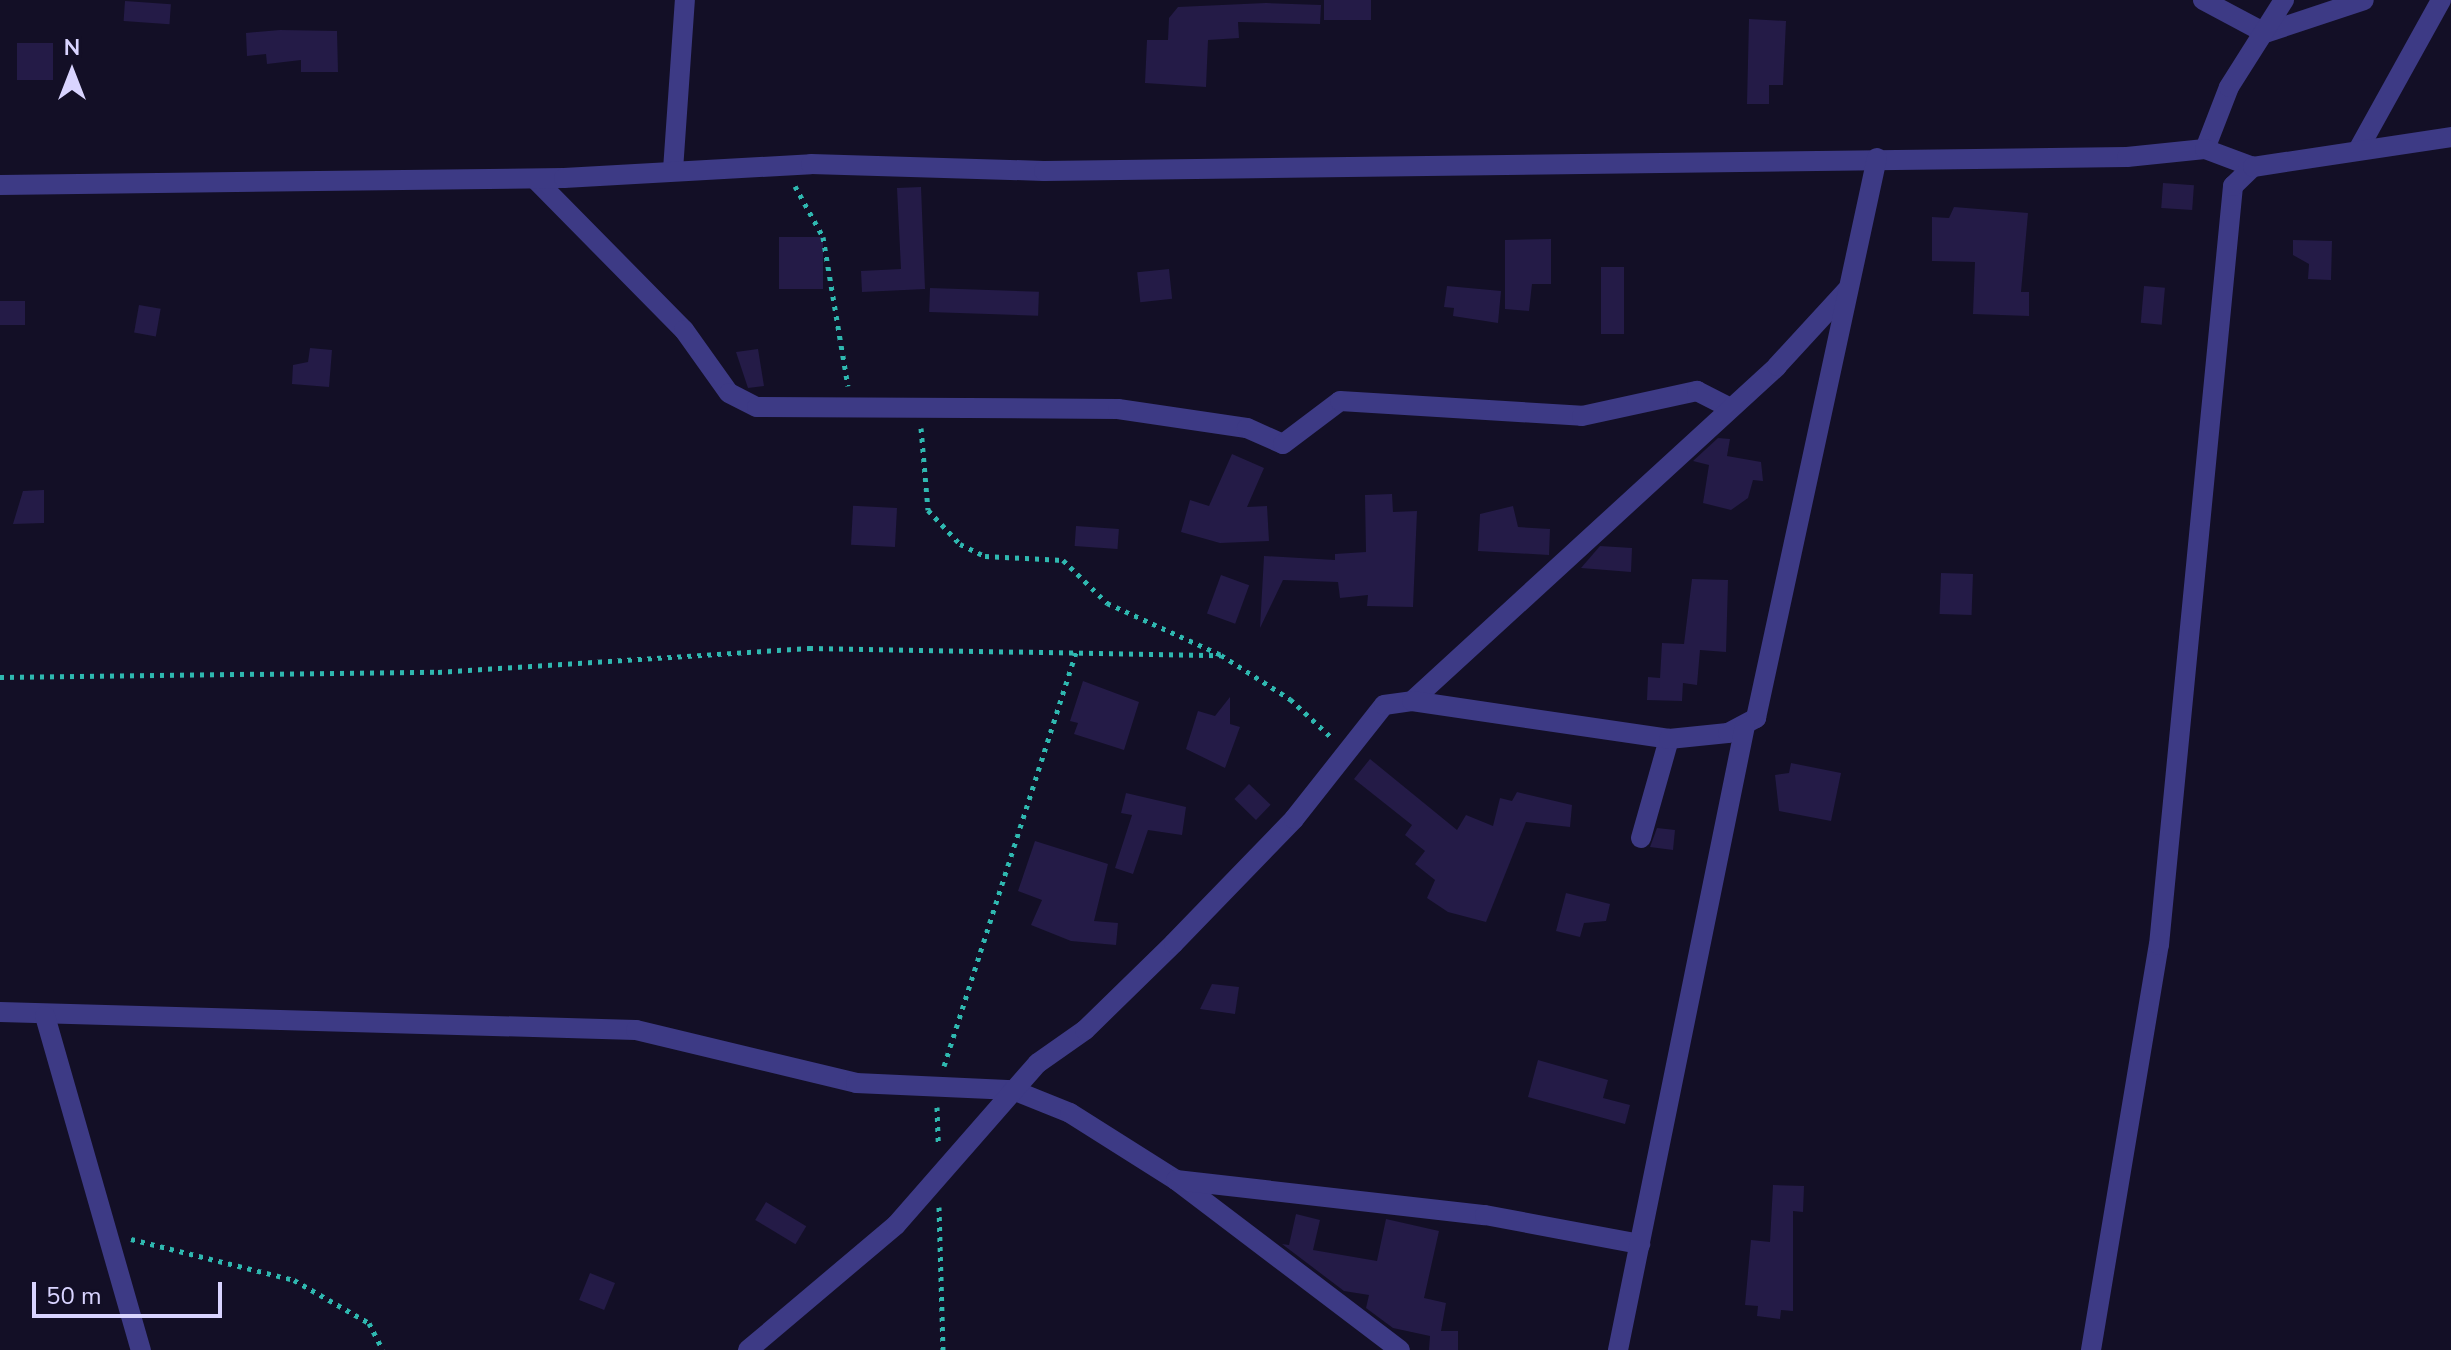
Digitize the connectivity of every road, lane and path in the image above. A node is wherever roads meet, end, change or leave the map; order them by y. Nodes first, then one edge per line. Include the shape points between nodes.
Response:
1 (685, 0) edge
2 (2203, 0) edge
3 (2284, 0) edge
4 (2364, 0) edge
5 (2441, 0) edge
6 (2265, 33) junction
7 (2451, 137) edge
8 (2205, 149) junction
9 (2358, 150) junction
10 (1877, 158) junction
11 (774, 166) junction
12 (2253, 167) junction
13 (673, 170) junction
14 (535, 179) junction
15 (0, 185) edge
16 (1847, 290) junction
17 (853, 395) dead end
18 (1726, 406) junction
19 (909, 421) dead end
20 (1076, 653) junction
21 (1221, 655) junction
22 (0, 677) edge
23 (1412, 701) junction
24 (1745, 726) junction
25 (1669, 739) junction
26 (1344, 755) junction
27 (1641, 838) dead end
28 (0, 1012) edge
29 (45, 1016) junction
30 (1013, 1090) junction
31 (937, 1091) junction
32 (939, 1178) junction
33 (1176, 1180) junction
34 (106, 1236) junction
35 (1640, 1244) junction
36 (141, 1350) edge
37 (383, 1350) edge
38 (748, 1350) edge
39 (943, 1350) edge
40 (1400, 1350) edge
41 (1618, 1350) edge
42 (2091, 1350) edge

1 - 13 street
2 - 6 street
3 - 6 street
4 - 6 street
5 - 9 street
6 - 8 street via 2229,87
7 - 9 street
8 - 10 street
8 - 12 street
9 - 12 street
10 - 11 street via 1044,171
10 - 16 street
11 - 13 street
11 - 17 path via 797,187 823,237
12 - 42 street via 2233,186 2229,204 2159,945
13 - 14 street
14 - 15 street
14 - 18 street via 684,330 729,393 757,407 1118,409 1247,428 1283,444 1340,401 1582,416 1697,391
16 - 18 street via 1777,366
16 - 24 street via 1765,704
18 - 23 street
19 - 21 path via 925,438 932,519 960,544 985,556 1063,560 1123,614
20 - 21 path
20 - 22 path via 809,648 438,672
20 - 31 path
21 - 26 path via 1312,716
23 - 25 street
23 - 26 street via 1376,710
24 - 25 street
24 - 35 street
25 - 27 street
26 - 30 street via 1174,943
28 - 29 street
29 - 31 street via 636,1030 856,1083
29 - 34 street
30 - 31 street
30 - 32 street
30 - 33 street via 1070,1113
31 - 32 path
32 - 38 street via 896,1225
32 - 39 path
33 - 35 street via 1485,1215
33 - 40 street
34 - 36 street
34 - 37 path via 170,1244 294,1280 369,1323
35 - 41 street

